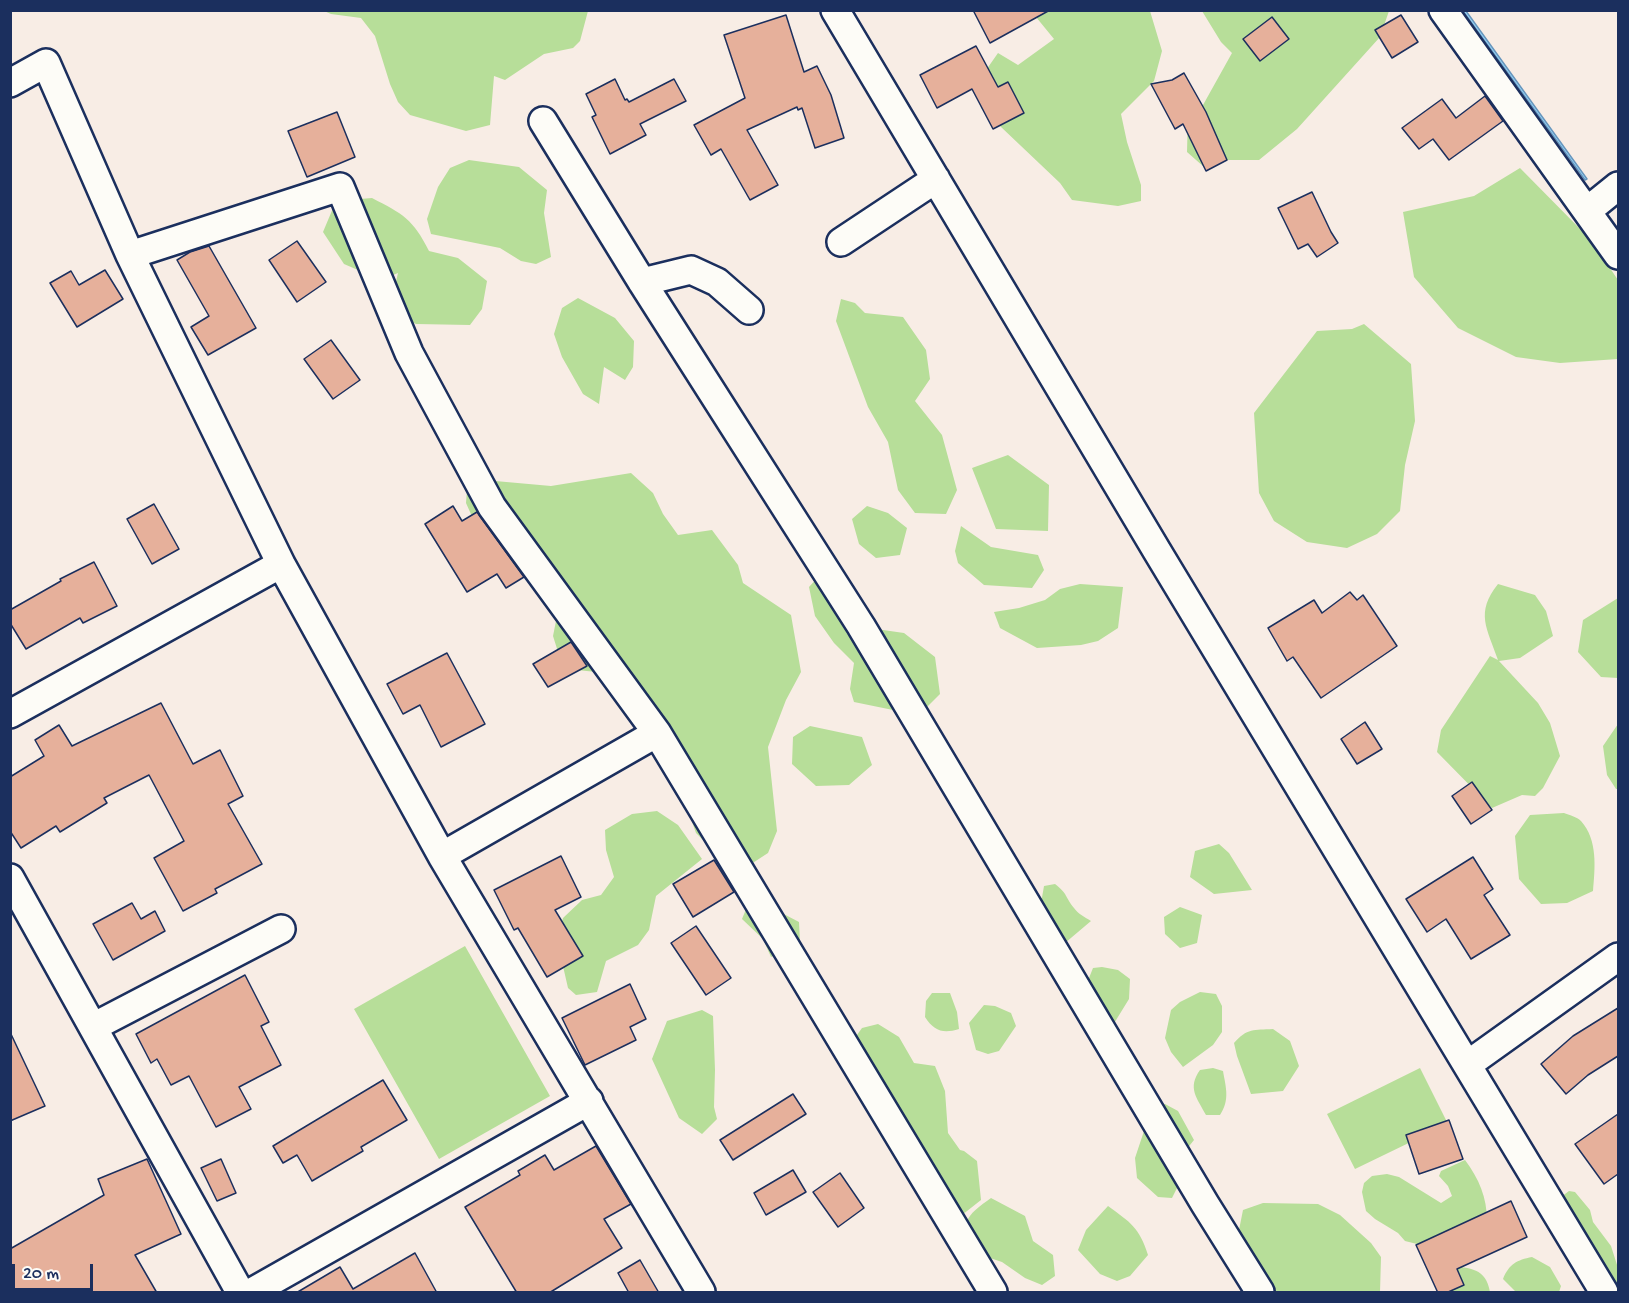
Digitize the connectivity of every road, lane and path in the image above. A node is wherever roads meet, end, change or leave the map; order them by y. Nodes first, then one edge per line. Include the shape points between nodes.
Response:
1 (835, 10) edge
2 (1443, 10) edge
3 (10, 83) edge
4 (543, 121) dead end
5 (936, 179) junction
6 (1618, 186) edge
7 (1587, 211) junction
8 (841, 242) dead end
9 (130, 255) junction
10 (1618, 255) edge
11 (642, 282) junction
12 (749, 310) dead end
13 (281, 564) junction
14 (10, 714) edge
15 (657, 733) junction
16 (442, 856) junction
17 (10, 878) edge
18 (281, 929) dead end
19 (1618, 957) edge
20 (93, 1027) junction
21 (1467, 1065) junction
22 (589, 1101) junction
23 (240, 1293) edge
24 (252, 1293) edge
25 (701, 1293) edge
26 (993, 1293) edge
27 (1260, 1293) edge
28 (1604, 1293) edge

1 - 5 street
2 - 7 street
3 - 9 street via 46,63
4 - 11 street
5 - 8 street
5 - 21 street
6 - 7 street
7 - 10 street
9 - 13 street
9 - 15 street via 340,187 409,353 492,507
11 - 12 street via 691,270 717,282
11 - 27 street via 861,626
13 - 14 street
13 - 16 street
15 - 16 street
15 - 26 street
16 - 22 street
17 - 20 street
18 - 20 street
19 - 21 street
20 - 23 street
21 - 28 street
22 - 24 street
22 - 25 street

